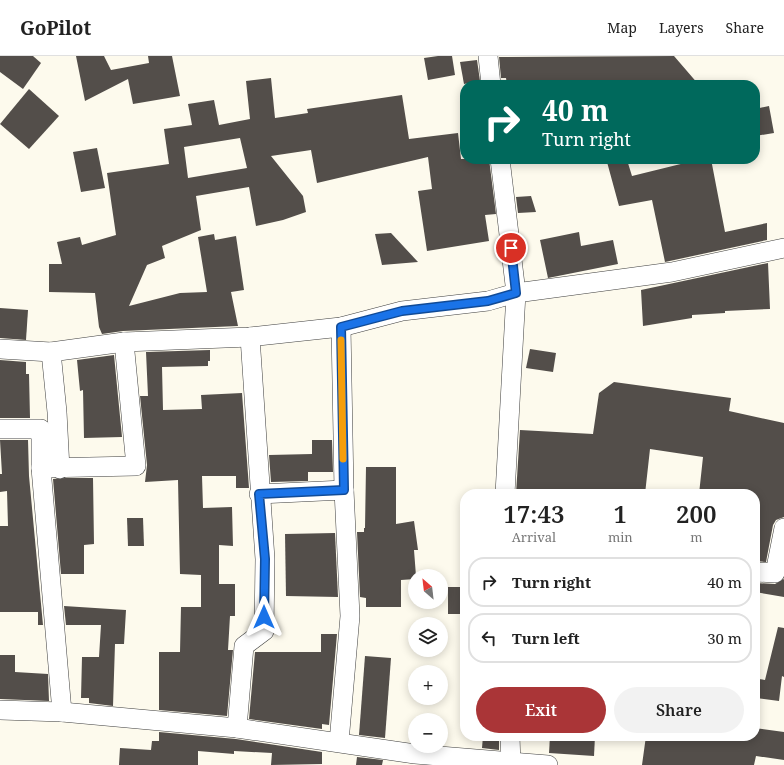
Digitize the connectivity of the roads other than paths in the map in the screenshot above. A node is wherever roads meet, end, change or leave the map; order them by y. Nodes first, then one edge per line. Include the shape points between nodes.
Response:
1 (488, 56) edge
2 (490, 80) edge
3 (501, 164) edge
4 (784, 248) edge
5 (516, 293) junction
6 (341, 327) junction
7 (250, 337) junction
8 (124, 342) junction
9 (0, 349) edge
10 (51, 352) junction
11 (0, 429) edge
12 (41, 468) junction
13 (60, 469) junction
14 (505, 489) edge
15 (344, 490) junction
16 (259, 494) junction
17 (784, 528) edge
18 (760, 572) edge
19 (0, 710) edge
20 (62, 712) junction
21 (237, 728) junction
22 (510, 741) edge
23 (339, 742) junction
24 (511, 764) edge
25 (548, 765) edge

1 - 2 street
3 - 5 street
4 - 5 street via 672,272
5 - 6 street via 488,301 402,311
5 - 14 street
6 - 7 street
6 - 15 street
7 - 8 street
7 - 16 street
8 - 10 street
8 - 13 street via 136,466
9 - 10 street
10 - 13 street via 58,412
11 - 12 street via 41,429
12 - 13 street
12 - 20 street
15 - 16 street
15 - 23 street via 350,616
16 - 21 street via 265,559 264,631 244,646
17 - 18 street via 775,573
19 - 20 street
20 - 21 street
21 - 23 street
22 - 24 street
23 - 24 street via 415,754
24 - 25 street

